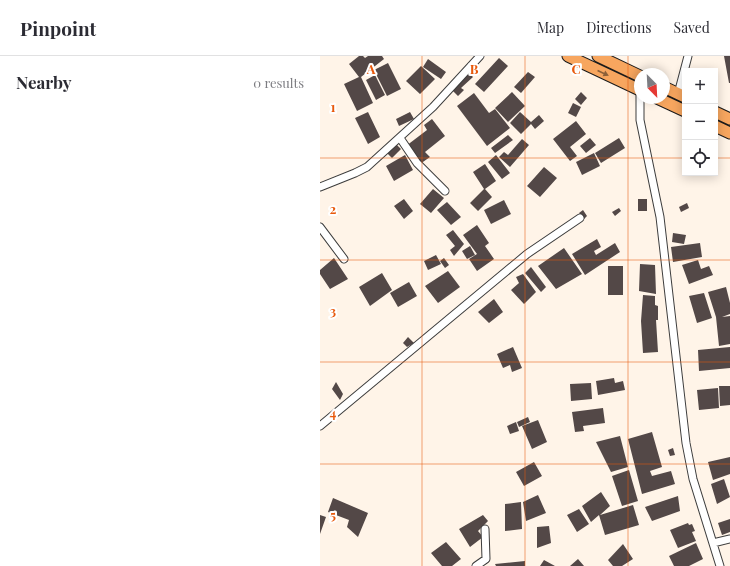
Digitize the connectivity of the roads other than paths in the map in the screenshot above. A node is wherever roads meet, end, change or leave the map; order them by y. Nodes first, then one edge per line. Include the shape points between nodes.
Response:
1 (480, 56) edge
2 (568, 56) edge
3 (598, 56) edge
4 (688, 56) edge
5 (686, 68) edge
6 (634, 73) edge
7 (634, 87) edge
8 (670, 90) edge
9 (682, 96) edge
10 (640, 104) edge
11 (670, 104) edge
12 (682, 110) edge
13 (718, 113) edge
14 (730, 119) edge
15 (718, 127) edge
16 (730, 133) edge
17 (400, 138) junction
18 (320, 187) edge
19 (445, 191) dead end
20 (580, 218) dead end
21 (320, 227) edge
22 (344, 258) dead end
23 (320, 426) edge
24 (485, 529) dead end
25 (730, 538) edge
26 (713, 543) junction
27 (476, 566) edge
28 (720, 566) edge

1 - 17 street
2 -> 7 main road
3 - 6 main road
4 - 5 street
8 - 9 main road
10 - 26 street via 640,120 660,217 686,443 693,478
11 - 12 main road
13 - 14 main road
15 - 16 main road
17 - 18 street via 367,167
17 - 19 street via 417,163
20 - 23 street via 527,254
21 - 22 street
24 - 27 street via 486,559
25 - 26 street
26 - 28 street

